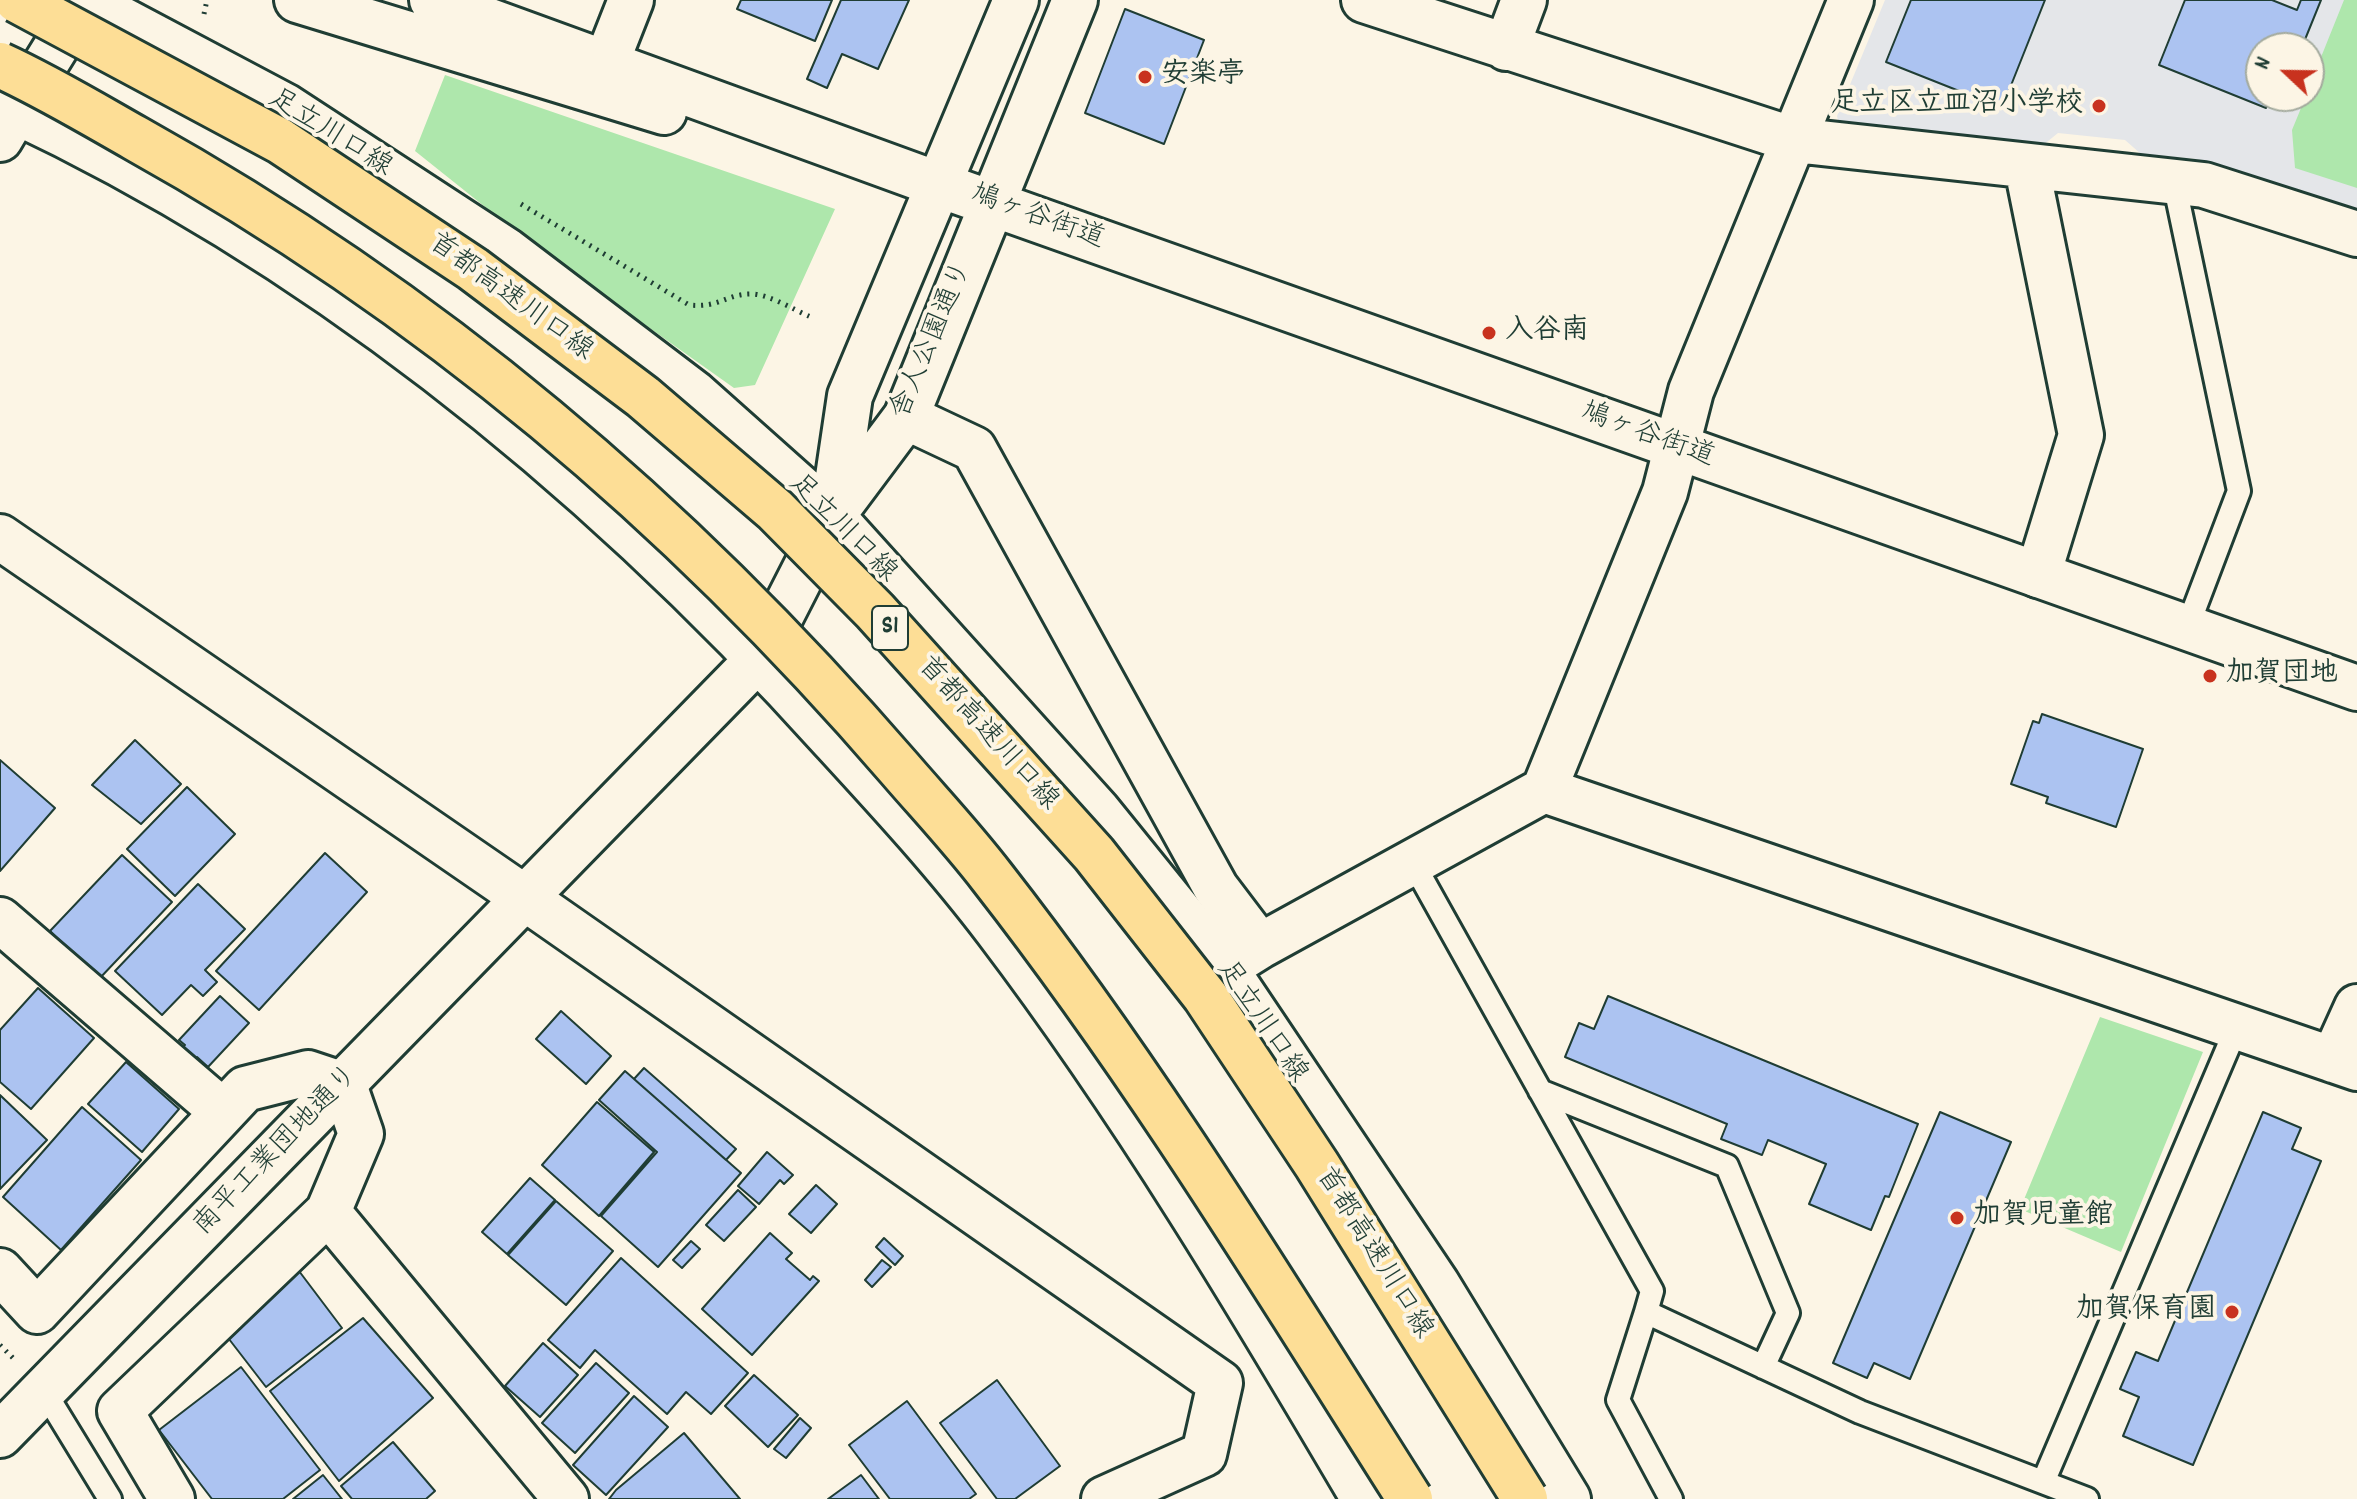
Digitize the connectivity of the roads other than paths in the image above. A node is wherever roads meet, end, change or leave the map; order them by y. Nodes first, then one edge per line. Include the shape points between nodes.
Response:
1 (17, 0) edge
2 (85, 0) edge
3 (297, 0) edge
4 (432, 0) edge
5 (631, 0) edge
6 (1016, 0) edge
7 (1075, 0) edge
8 (1364, 0) edge
9 (1524, 0) edge
10 (1851, 0) edge
11 (1506, 48) junction
12 (607, 61) junction
13 (0, 65) edge
14 (5, 118) edge
15 (1794, 140) junction
16 (2027, 168) junction
17 (2174, 182) junction
18 (937, 184) junction
19 (991, 203) junction
20 (2357, 234) edge
21 (906, 417) junction
22 (1679, 448) junction
23 (832, 516) junction
24 (0, 537) edge
25 (2038, 575) junction
26 (2187, 628) junction
27 (760, 657) junction
28 (2357, 688) edge
29 (1544, 790) junction
30 (1412, 861) junction
31 (525, 898) junction
32 (0, 920) edge
33 (1243, 957) junction
34 (2357, 1007) edge
35 (2236, 1029) junction
36 (2345, 1064) edge
37 (344, 1085) junction
38 (1540, 1091) junction
39 (223, 1112) junction
40 (328, 1212) junction
41 (0, 1271) edge
42 (1646, 1312) junction
43 (1763, 1367) junction
44 (24, 1410) edge
45 (2044, 1480) junction
46 (110, 1499) edge
47 (172, 1499) edge
48 (566, 1499) edge
49 (1104, 1499) edge
50 (1364, 1499) edge
51 (1410, 1499) edge
52 (1525, 1499) edge
53 (1568, 1499) edge
54 (1671, 1499) edge
55 (2087, 1499) edge

1 - 52 highway, 首都高速川口線 / S1, bridge via 280,141 473,269 643,397 775,510 875,611 1094,854 1205,996
2 - 14 street
2 - 23 street, 足立川口線 via 285,106 507,251 694,393
3 - 18 street, 鳩ヶ谷街道 via 719,128
4 - 12 street, 鳩ヶ谷街道
5 - 12 street
6 - 18 street, 舎人公園通り
7 - 19 street, 舎人公園通り
8 - 11 street
9 - 11 street
10 - 15 street
11 - 15 street
12 - 18 street, 鳩ヶ谷街道
13 - 51 highway, bridge via 234,193 425,321 571,437 698,553 839,698 990,874 1111,1037
14 - 27 street via 127,168 317,283 509,425 629,528
15 - 16 street
15 - 22 street via 1691,391
16 - 17 street
16 - 25 street via 2081,435
17 - 20 street via 2204,185
17 - 26 lane via 2239,491
18 - 19 street, 鳩ヶ谷街道
18 - 23 street, 舎人公園通り via 850,396
19 - 21 street, 舎人公園通り
19 - 22 street, 鳩ヶ谷街道
21 - 23 street, 舎人公園通り
21 - 33 street via 974,449 1216,888
22 - 25 street, 鳩ヶ谷街道
22 - 29 street
23 - 27 street, 南平工業団地通り
23 - 33 street, 足立川口線 via 1098,811
24 - 31 street
25 - 26 street, 鳩ヶ谷街道
26 - 28 street, 鳩ヶ谷街道
27 - 31 street, 南平工業団地通り
27 - 50 street via 996,929 1247,1300
29 - 30 street
29 - 35 street
30 - 33 street
30 - 38 lane
31 - 37 street, 南平工業団地通り
31 - 49 street via 1220,1383 1204,1454
32 - 39 street
33 - 53 street, 足立川口線
34 - 36 street
35 - 36 street
35 - 45 lane
37 - 39 street via 308,1073 245,1089
37 - 40 street via 361,1134
37 - 44 street, 南平工業団地通り
38 - 42 lane via 1652,1291
38 - 43 lane via 1727,1166 1788,1313
39 - 41 street via 37,1311
40 - 47 street via 120,1411
40 - 48 street
42 - 43 lane
42 - 54 lane via 1618,1400
43 - 45 lane via 1860,1412
44 - 46 lane
45 - 55 lane

